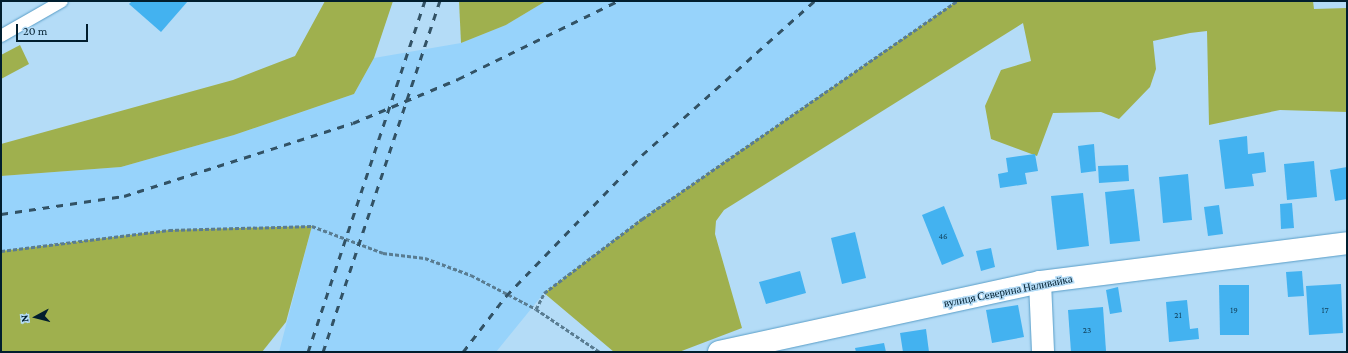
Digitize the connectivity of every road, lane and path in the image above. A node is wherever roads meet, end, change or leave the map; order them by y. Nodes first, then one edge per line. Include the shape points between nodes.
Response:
1 (62, 1) edge
2 (957, 1) edge
3 (1, 36) edge
4 (1347, 243) edge
5 (1, 251) edge
6 (1040, 282) junction
7 (536, 309) junction
8 (600, 352) edge
9 (719, 352) edge
10 (1043, 352) edge

1 - 3 lane
2 - 7 path via 642,219 544,293
4 - 6 street, вулиця Северина Наливайка
5 - 7 path via 169,230 312,226 383,253 425,258 471,274
6 - 9 street, вулиця Северина Наливайка
6 - 10 street
7 - 8 path

